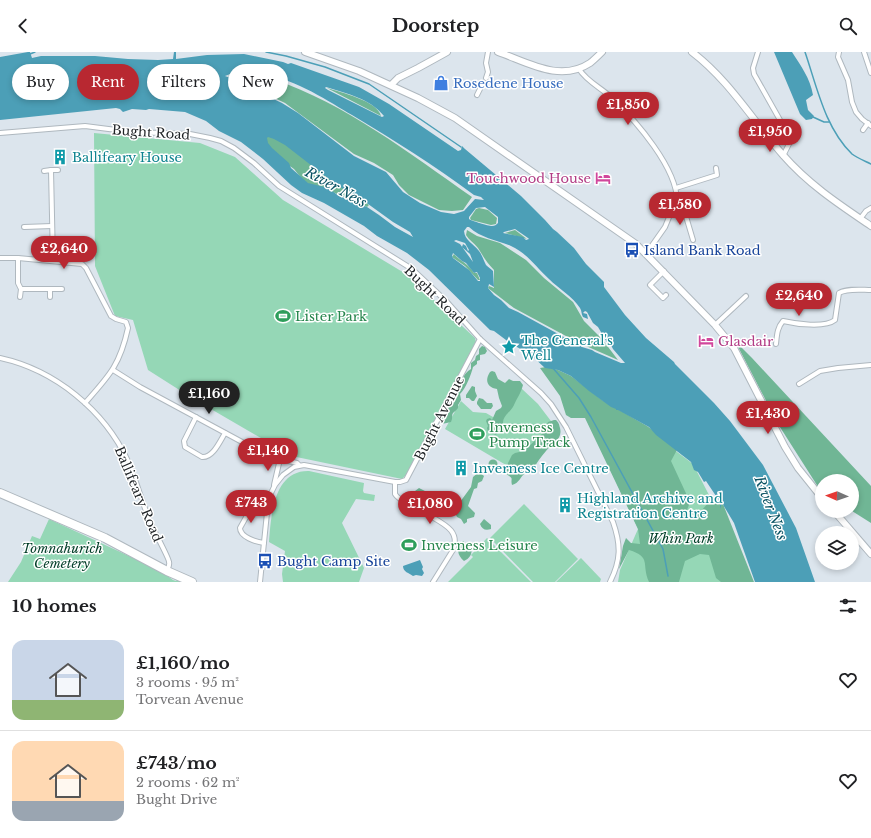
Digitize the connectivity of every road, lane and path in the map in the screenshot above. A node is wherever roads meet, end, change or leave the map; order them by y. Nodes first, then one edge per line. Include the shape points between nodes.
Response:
1 (306, 52) edge
2 (447, 52) edge
3 (488, 52) edge
4 (498, 52) edge
5 (602, 52) edge
6 (692, 52) edge
7 (758, 52) edge
8 (839, 52) edge
9 (864, 52) edge
10 (578, 69) junction
11 (871, 73) edge
12 (486, 78) dead end
13 (483, 83) dead end
14 (391, 86) junction
15 (477, 95) dead end
16 (869, 125) edge
17 (863, 130) dead end
18 (0, 133) edge
19 (784, 156) junction
20 (716, 168) dead end
21 (52, 170) junction
22 (58, 170) dead end
23 (44, 171) dead end
24 (676, 188) junction
25 (677, 201) junction
26 (871, 208) edge
27 (860, 219) junction
28 (52, 226) junction
29 (871, 226) edge
30 (24, 227) dead end
31 (693, 240) dead end
32 (646, 254) junction
33 (0, 258) edge
34 (18, 258) junction
35 (53, 261) junction
36 (664, 271) junction
37 (20, 288) junction
38 (50, 289) junction
39 (62, 289) dead end
40 (871, 290) edge
41 (666, 295) dead end
42 (746, 296) dead end
43 (20, 297) dead end
44 (50, 297) dead end
45 (714, 324) junction
46 (480, 339) junction
47 (776, 344) dead end
48 (0, 358) edge
49 (871, 365) edge
50 (113, 370) junction
51 (799, 384) dead end
52 (85, 403) junction
53 (196, 417) junction
54 (225, 433) junction
55 (280, 459) junction
56 (299, 465) junction
57 (396, 482) junction
58 (273, 489) junction
59 (815, 489) edge
60 (0, 493) edge
61 (268, 503) junction
62 (840, 518) edge
63 (264, 543) junction
64 (871, 554) edge
65 (167, 570) junction
66 (192, 582) edge
67 (260, 582) edge
68 (433, 582) edge
69 (610, 582) edge

1 - 14 main road via 359,71
2 - 14 main road via 398,78
3 - 12 street
4 - 10 main road via 539,68 563,71
5 - 10 main road via 591,63
6 - 19 main road via 728,86
7 - 19 street via 753,68 754,74 789,136
8 - 16 street via 838,57 848,80 856,112
9 - 11 street
10 - 24 street via 631,118 652,144
13 - 15 street
14 - 32 main road via 454,118 636,244
16 - 17 street
18 - 46 street, Bught Road via 84,126 132,132 190,134 221,141 254,163 279,186 412,269 447,302
19 - 27 main road via 831,199
20 - 24 street via 717,175
21 - 22 street
21 - 23 street
21 - 28 street
24 - 25 street
25 - 31 street via 682,203
25 - 32 street via 665,227
26 - 27 street
27 - 29 main road
28 - 30 street
28 - 35 street
32 - 36 main road
33 - 34 street
34 - 35 street
34 - 37 street
35 - 50 street via 85,266 113,318 126,322 128,328 122,352
36 - 41 street via 650,285 663,298
36 - 45 main road
37 - 38 street
37 - 43 street
38 - 39 street
38 - 44 street
40 - 47 street via 839,293 836,320 831,323 800,325 783,321 779,325
42 - 45 street
45 - 59 main road via 739,356 785,447
46 - 57 street, Bught Avenue via 409,476 403,482
46 - 69 street, Bught Road via 541,393 566,426 617,533 619,551 615,572
48 - 52 street, Ballifeary Road via 48,376
49 - 51 street via 820,371
50 - 52 street
50 - 53 street
52 - 65 street, Ballifeary Road via 110,431 128,460 151,524 169,558
53 - 54 street
53 - 54 street via 184,441 185,447 205,457 218,446
54 - 55 street
55 - 56 street via 297,462
55 - 58 street
56 - 57 street
56 - 58 street via 283,475
57 - 68 street via 395,494 398,498 442,522 452,531 455,545
58 - 61 street
60 - 65 highway via 105,538
61 - 63 street
61 - 63 street via 254,503 240,528 242,535
62 - 64 main road
63 - 67 street
65 - 66 highway

